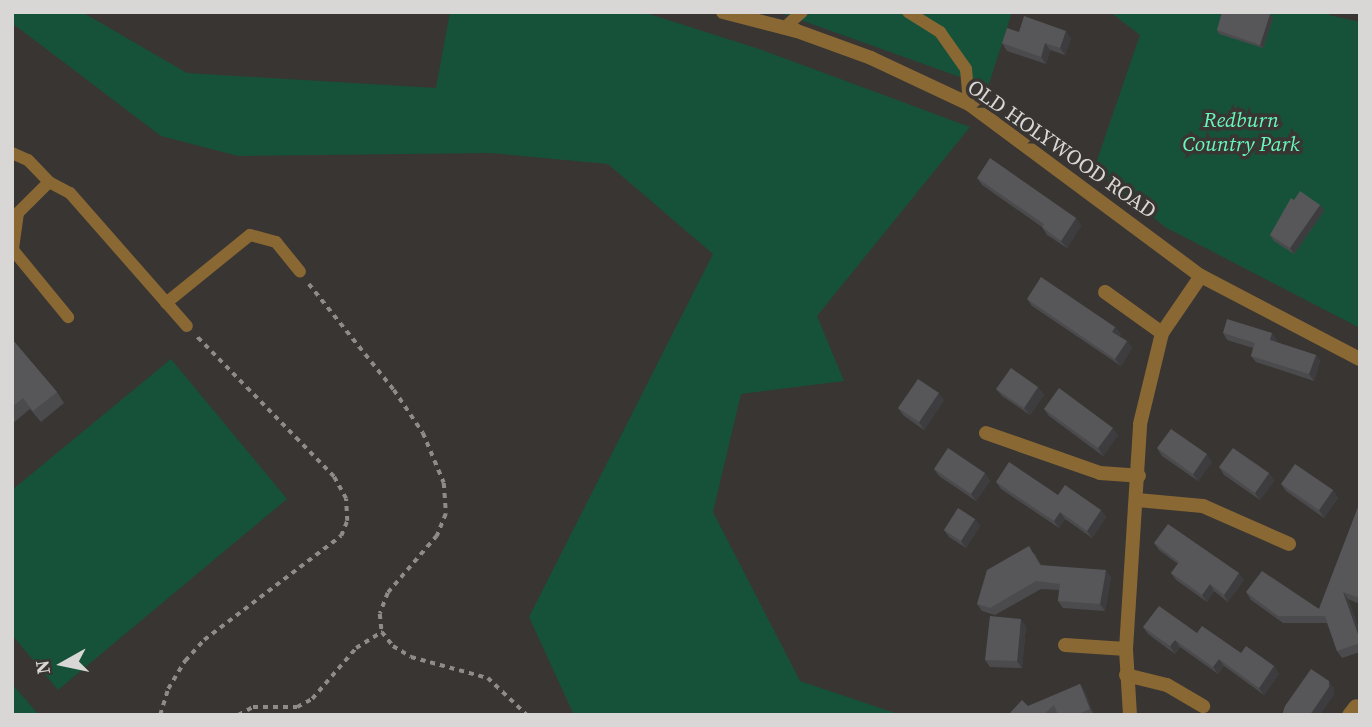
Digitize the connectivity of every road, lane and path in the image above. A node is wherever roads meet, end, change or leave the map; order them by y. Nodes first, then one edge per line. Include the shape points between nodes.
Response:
1 (723, 12) edge
2 (802, 12) edge
3 (908, 12) edge
4 (784, 28) junction
5 (969, 104) junction
6 (12, 153) edge
7 (49, 182) junction
8 (300, 272) joint
9 (1201, 276) junction
10 (1105, 292) dead end
11 (166, 303) junction
12 (68, 317) dead end
13 (187, 326) joint
14 (1162, 333) junction
15 (1360, 359) edge
16 (986, 433) dead end
17 (1139, 476) junction
18 (1137, 500) junction
19 (1289, 544) dead end
20 (382, 632) junction
21 (1065, 645) dead end
22 (1126, 649) junction
23 (1126, 675) junction
24 (1203, 706) dead end
25 (160, 715) edge
26 (238, 715) edge
27 (527, 715) edge
28 (1130, 715) edge

1 - 4 street, OLD HOLYWOOD ROAD
2 - 4 lane
3 - 5 lane via 940,32 966,69
4 - 5 street, OLD HOLYWOOD ROAD via 871,58
5 - 9 street, OLD HOLYWOOD ROAD
6 - 7 lane via 28,160
7 - 11 lane via 70,193
7 - 12 lane via 18,213 13,250
8 - 11 lane via 276,242 250,235
8 - 20 path via 394,390 423,433 444,483 446,513 437,536 388,593 380,614
9 - 14 street
9 - 15 street, OLD HOLYWOOD ROAD
10 - 14 street
11 - 13 lane
13 - 25 path via 334,477 346,499 347,520 341,536 204,640 179,671
14 - 17 street via 1140,424
16 - 17 street via 1100,473
17 - 18 street
18 - 19 street via 1203,506
18 - 22 street
20 - 26 path via 356,648 312,699 297,708 253,707
20 - 27 path via 411,657 488,678
21 - 22 street
22 - 23 street
23 - 24 street via 1167,685
23 - 28 street

